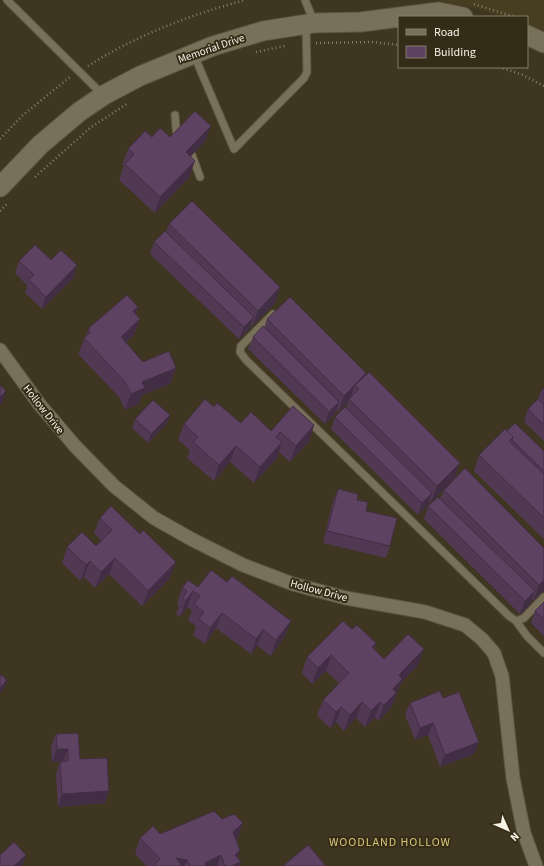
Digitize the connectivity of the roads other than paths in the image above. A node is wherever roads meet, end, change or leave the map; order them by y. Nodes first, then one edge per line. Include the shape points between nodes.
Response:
1 (7, 0) edge
2 (305, 0) edge
3 (466, 10) edge
4 (408, 16) edge
5 (398, 17) edge
6 (310, 24) junction
7 (528, 36) edge
8 (544, 43) edge
9 (194, 54) junction
10 (104, 95) junction
11 (175, 115) dead end
12 (177, 140) edge
13 (192, 155) edge
14 (200, 177) dead end
15 (6, 193) edge
16 (277, 310) edge
17 (0, 350) edge
18 (544, 597) edge
19 (516, 621) junction
20 (544, 653) edge
21 (536, 866) edge

1 - 10 lane
2 - 6 lane
3 - 4 main road, Memorial Drive
5 - 6 main road, Memorial Drive
6 - 9 main road, Memorial Drive via 262,31
6 - 9 lane via 306,44 307,72 304,78 234,149
7 - 8 main road
9 - 10 main road, Memorial Drive via 140,76
10 - 15 main road, Memorial Drive via 56,130
11 - 12 lane
13 - 14 lane
16 - 19 lane via 241,346 240,352
17 - 21 street, Hollow Drive via 40,405 75,446 114,486 154,518 243,565 293,584 346,598 425,612 465,625 482,639 494,653 502,676 513,778 524,833
18 - 19 lane via 524,618
19 - 20 lane

